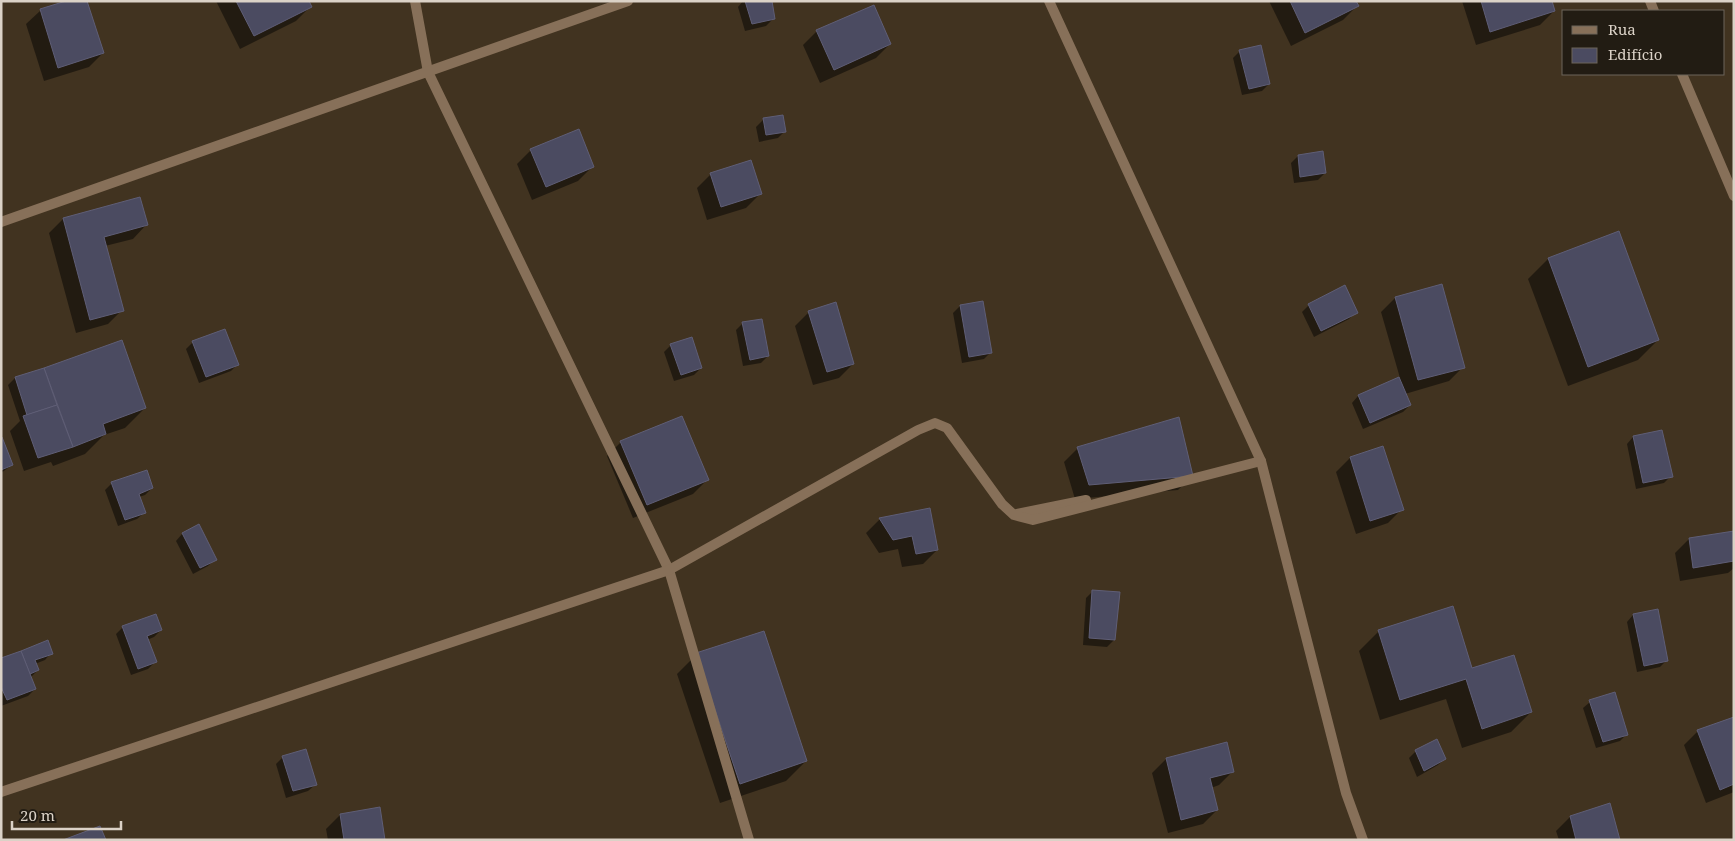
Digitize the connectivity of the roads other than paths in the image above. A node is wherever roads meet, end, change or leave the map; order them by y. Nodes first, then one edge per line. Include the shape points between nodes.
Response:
1 (415, 1) edge
2 (628, 1) edge
3 (1050, 1) edge
4 (428, 72) junction
5 (1682, 75) edge
6 (1731, 178) edge
7 (1734, 196) edge
8 (1, 222) edge
9 (1260, 461) junction
10 (669, 570) junction
11 (1, 792) edge
12 (749, 840) edge
13 (1363, 840) edge

1 - 4 street
2 - 4 street
3 - 9 street
4 - 8 street
4 - 10 street
5 - 6 street
6 - 7 street
9 - 10 street via 1033,520 1014,515 1002,504 947,428 935,423
9 - 13 street via 1346,793
10 - 11 street
10 - 12 street

